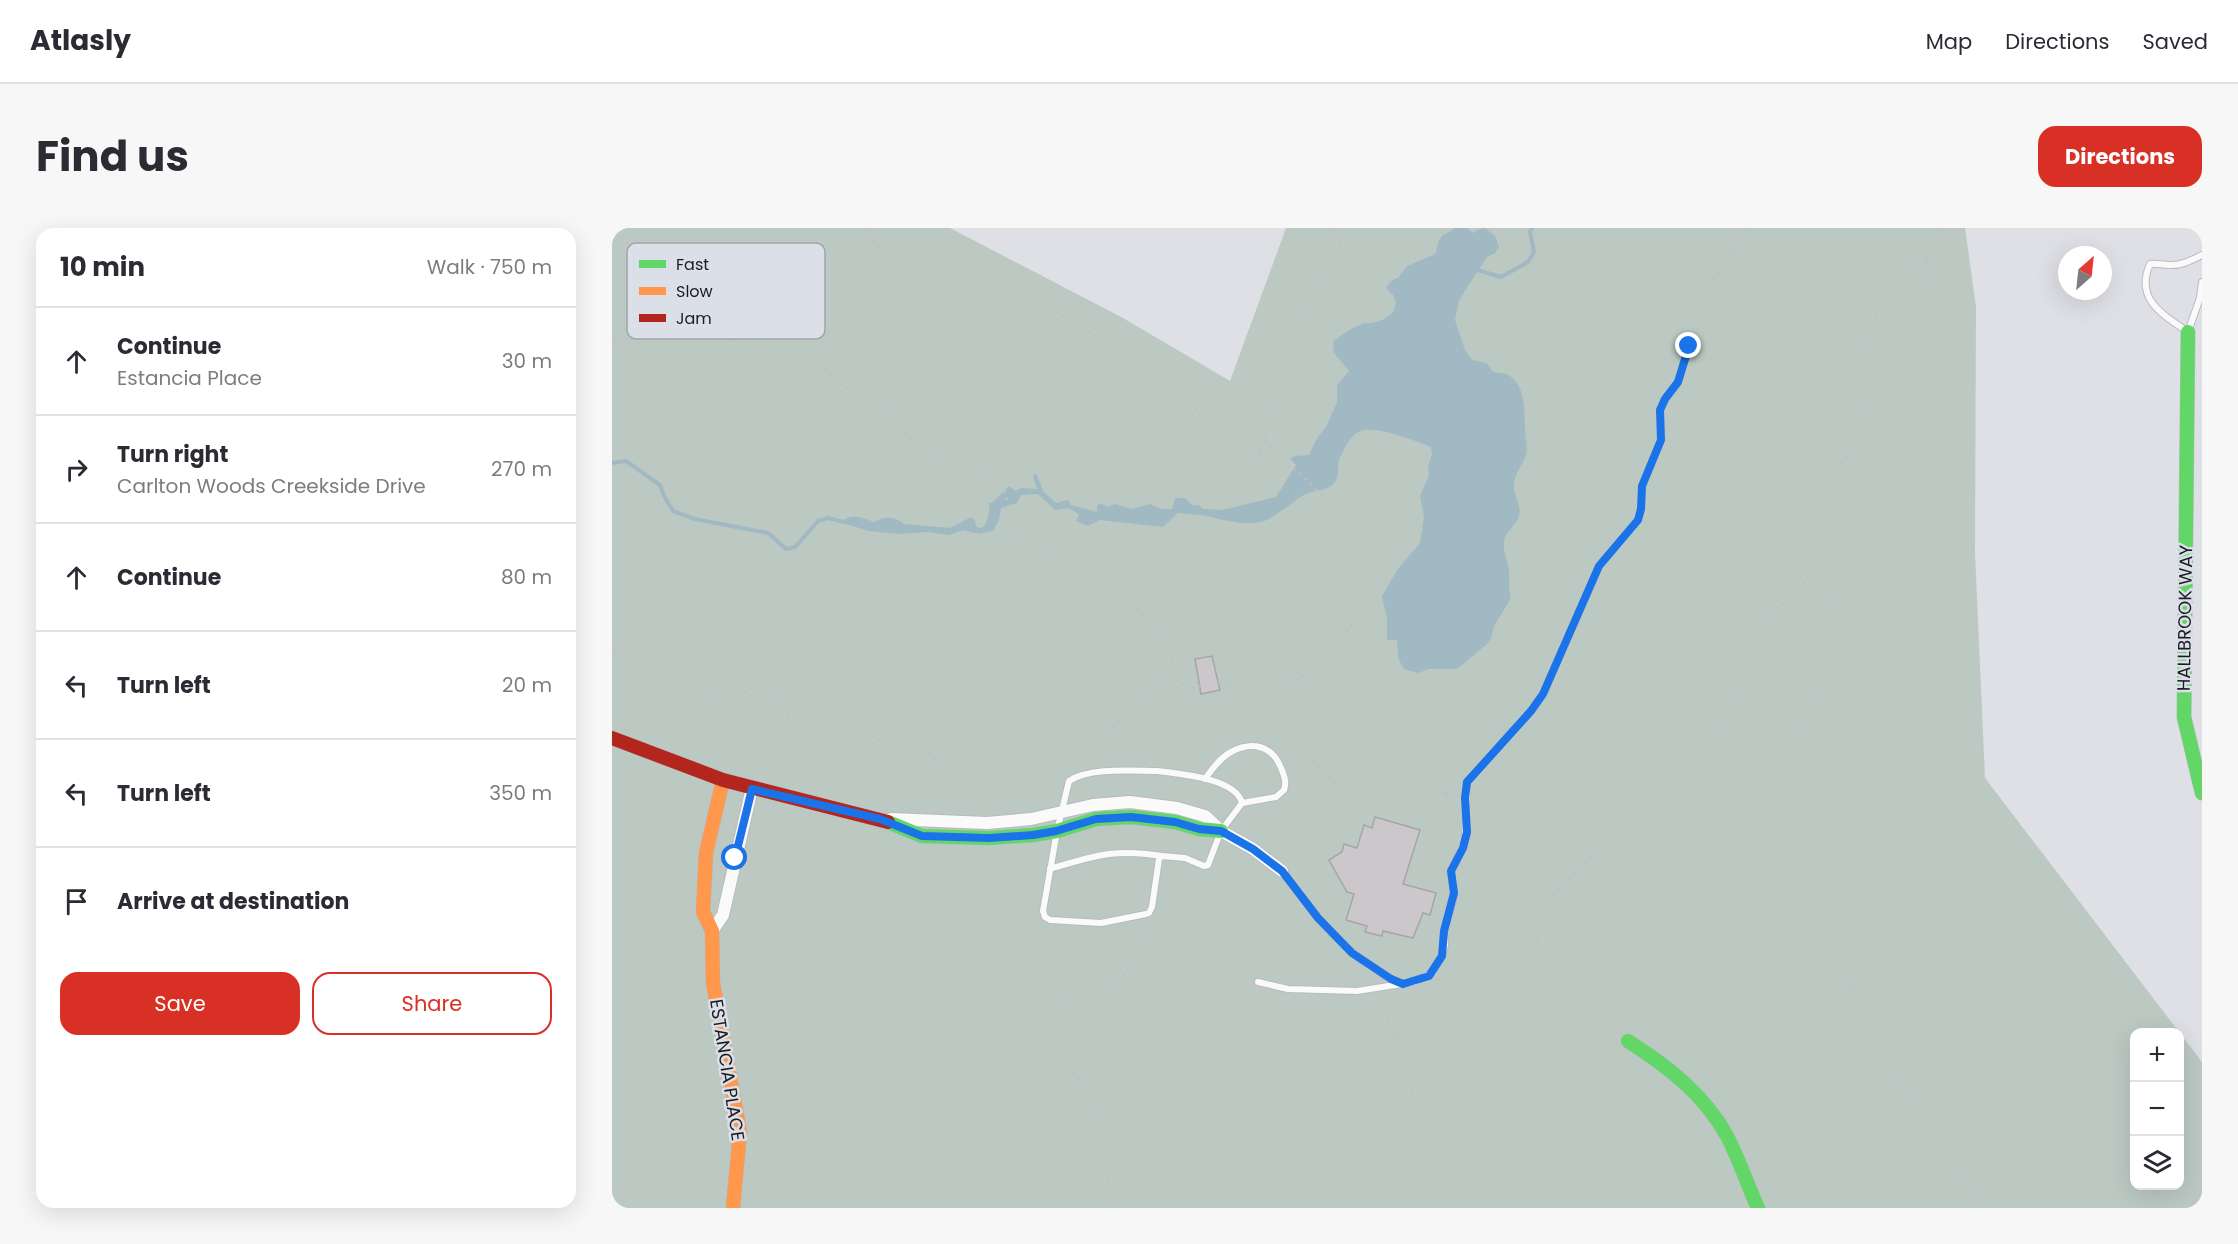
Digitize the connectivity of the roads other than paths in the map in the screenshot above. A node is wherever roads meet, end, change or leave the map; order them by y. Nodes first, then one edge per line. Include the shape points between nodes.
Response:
1 (2202, 255) edge
2 (2202, 282) edge
3 (2188, 332) junction
4 (612, 738) edge
5 (1204, 779) junction
6 (723, 780) junction
7 (1467, 782) road end
8 (752, 789) junction
9 (2202, 793) edge
10 (1242, 803) junction
11 (1060, 813) junction
12 (880, 819) junction
13 (1056, 831) junction
14 (1221, 831) junction
15 (1162, 856) junction
16 (1050, 869) junction
17 (1282, 871) joint
18 (712, 931) junction
19 (1258, 982) road end
20 (1403, 984) junction
21 (1628, 1041) dead end
22 (733, 1208) edge
23 (1758, 1208) edge

1 - 3 lane via 2183,264 2150,264 2146,272 2145,288 2156,309
2 - 3 lane
3 - 9 street, HALLBROOK WAY via 2184,717
4 - 6 street
5 - 10 lane via 1230,789
5 - 10 lane via 1230,752 1258,747 1270,750 1285,778 1284,790 1276,797
5 - 11 lane via 1158,771 1077,776 1069,781
6 - 8 street
6 - 18 street, ESTANCIA PLACE via 706,859 703,912
7 - 20 lane via 1465,841 1451,871 1454,893 1442,956 1429,976
8 - 12 street
8 - 18 street, ESTANCIA PLACE via 723,915
10 - 14 lane
11 - 12 street via 987,823
11 - 13 lane
11 - 14 street via 1130,802 1205,816
12 - 13 street via 922,836 989,838
13 - 14 street via 1096,819 1131,817
13 - 16 lane
14 - 15 lane via 1208,865
14 - 17 street
15 - 16 lane via 1137,851 1105,853
15 - 16 lane via 1149,913 1101,923 1045,917
17 - 20 lane via 1336,938 1374,968
18 - 22 street, ESTANCIA PLACE via 713,983 740,1132
19 - 20 lane via 1325,991
21 - 23 street via 1664,1064 1709,1110 1726,1135

